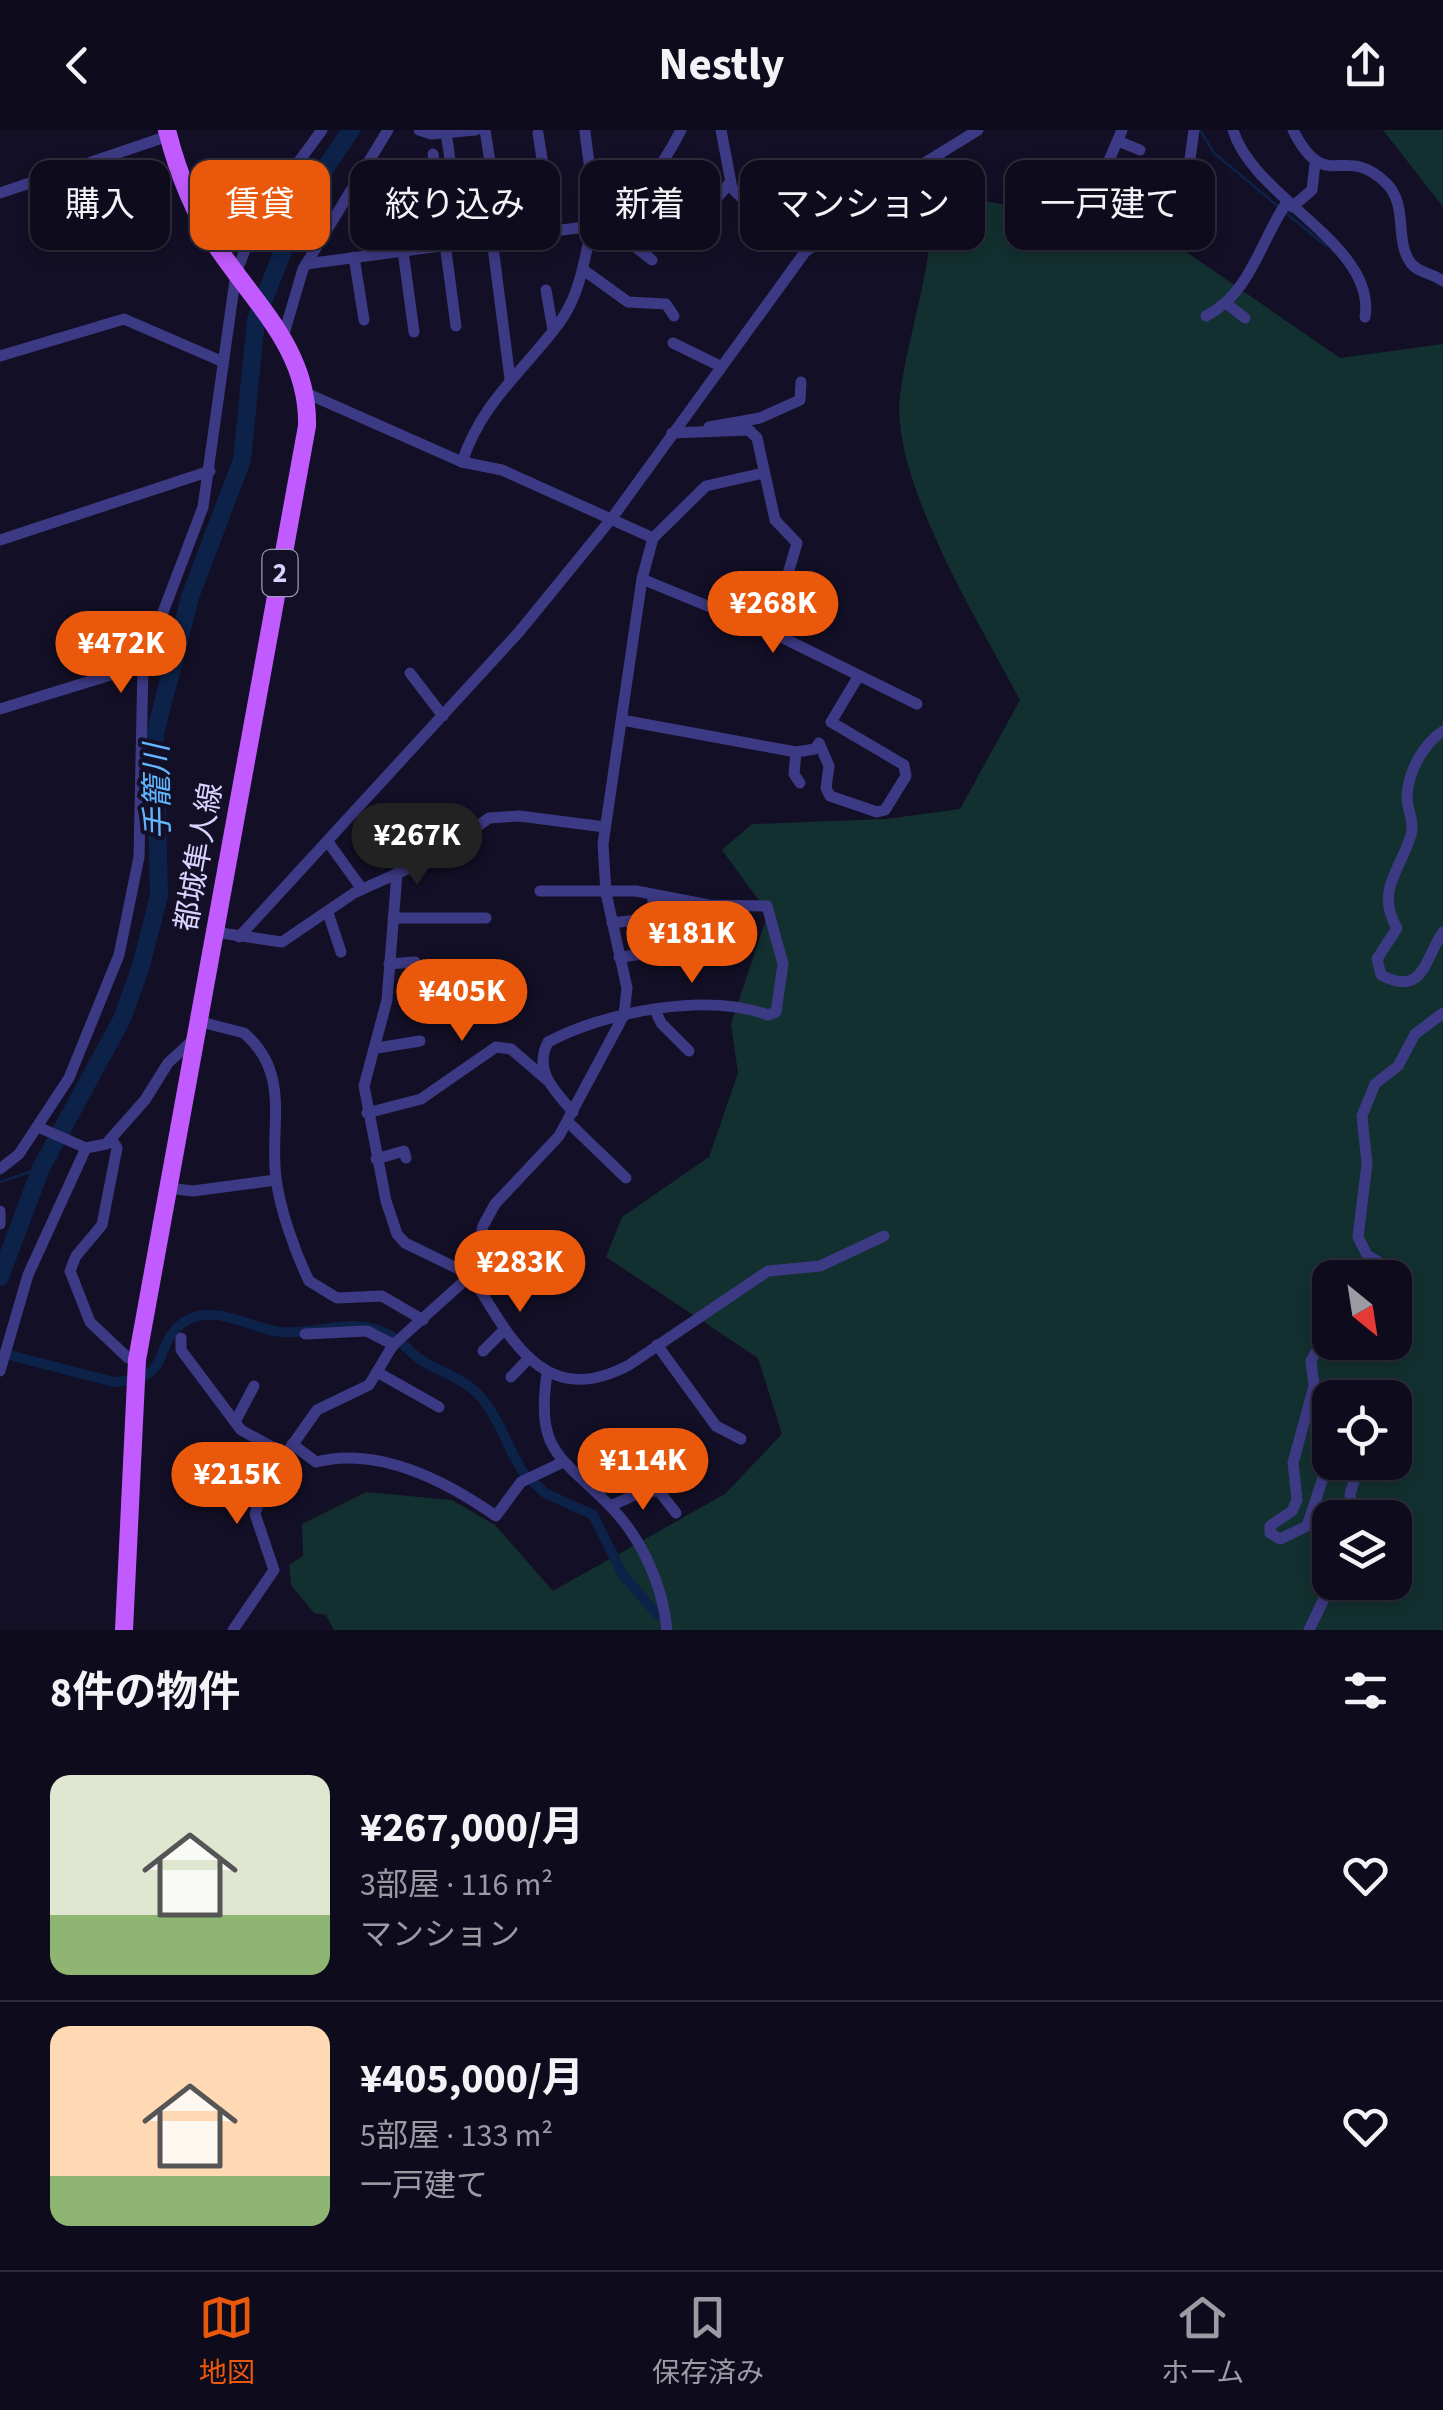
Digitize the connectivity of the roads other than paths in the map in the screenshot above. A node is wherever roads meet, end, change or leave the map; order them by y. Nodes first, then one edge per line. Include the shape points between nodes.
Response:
1 (322, 130) edge
2 (388, 130) edge
3 (476, 130) edge
4 (484, 130) edge
5 (681, 130) edge
6 (722, 130) edge
7 (978, 130) edge
8 (1194, 130) edge
9 (1233, 130) edge
10 (1293, 130) edge
11 (427, 131) edge
12 (446, 132) edge
13 (586, 132) dead end
14 (168, 133) edge
15 (538, 133) dead end
16 (1120, 136) edge
17 (1140, 150) dead end
18 (432, 154) dead end
19 (301, 160) edge
20 (433, 160) edge
21 (450, 160) edge
22 (488, 160) edge
23 (542, 160) edge
24 (590, 160) edge
25 (661, 160) edge
26 (929, 160) edge
27 (1110, 160) edge
28 (1190, 160) edge
29 (1315, 164) junction
30 (729, 184) junction
31 (0, 193) edge
32 (720, 194) edge
33 (740, 195) edge
34 (1286, 207) junction
35 (245, 250) edge
36 (402, 250) joint
37 (446, 250) edge
38 (498, 250) edge
39 (591, 250) edge
40 (637, 250) edge
41 (810, 250) edge
42 (354, 257) junction
43 (652, 260) dead end
44 (306, 264) junction
45 (585, 271) junction
46 (236, 273) junction
47 (1443, 281) edge
48 (546, 290) dead end
49 (1226, 306) junction
50 (674, 316) dead end
51 (1206, 316) dead end
52 (1365, 317) dead end
53 (1244, 318) dead end
54 (364, 320) dead end
55 (1220, 325) dead end
56 (456, 326) dead end
57 (553, 330) junction
58 (414, 332) dead end
59 (282, 335) junction
60 (672, 343) dead end
61 (0, 356) edge
62 (221, 361) junction
63 (720, 366) junction
64 (510, 379) junction
65 (801, 382) dead end
66 (306, 392) junction
67 (679, 432) junction
68 (462, 462) junction
69 (210, 470) junction
70 (763, 473) junction
71 (612, 518) junction
72 (652, 538) junction
73 (0, 540) edge
74 (642, 578) junction
75 (771, 632) junction
76 (143, 665) junction
77 (410, 673) dead end
78 (858, 677) junction
79 (917, 704) dead end
80 (0, 709) edge
81 (443, 716) junction
82 (622, 720) junction
83 (831, 722) junction
84 (1443, 731) edge
85 (819, 743) junction
86 (796, 752) junction
87 (800, 783) dead end
88 (604, 827) junction
89 (328, 842) junction
90 (397, 873) junction
91 (362, 889) junction
92 (540, 891) dead end
93 (606, 893) junction
94 (654, 895) junction
95 (328, 913) junction
96 (393, 918) junction
97 (486, 918) dead end
98 (652, 918) junction
99 (612, 923) junction
100 (214, 932) junction
101 (1443, 932) edge
102 (653, 933) dead end
103 (239, 937) junction
104 (341, 952) dead end
105 (645, 954) dead end
106 (619, 956) junction
107 (414, 962) dead end
108 (390, 964) junction
109 (656, 1012) junction
110 (1443, 1013) edge
111 (624, 1014) junction
112 (195, 1031) junction
113 (420, 1041) dead end
114 (376, 1048) junction
115 (689, 1051) dead end
116 (546, 1079) junction
117 (367, 1113) junction
118 (571, 1117) junction
119 (38, 1126) junction
120 (112, 1140) junction
121 (86, 1148) junction
122 (406, 1158) dead end
123 (376, 1159) junction
124 (0, 1169) edge
125 (626, 1178) dead end
126 (276, 1180) junction
127 (167, 1188) junction
128 (0, 1211) edge
129 (0, 1224) edge
130 (884, 1236) dead end
131 (1375, 1260) edge
132 (510, 1272) dead end
133 (471, 1276) junction
134 (423, 1320) junction
135 (504, 1330) junction
136 (305, 1334) dead end
137 (181, 1338) dead end
138 (394, 1344) junction
139 (658, 1345) junction
140 (484, 1351) dead end
141 (528, 1359) junction
142 (137, 1361) junction
143 (0, 1370) edge
144 (377, 1372) junction
145 (547, 1374) junction
146 (510, 1377) dead end
147 (254, 1386) dead end
148 (1312, 1393) edge
149 (439, 1407) dead end
150 (235, 1422) junction
151 (741, 1439) dead end
152 (288, 1449) junction
153 (561, 1463) junction
154 (1322, 1480) edge
155 (610, 1506) junction
156 (676, 1513) dead end
157 (1323, 1600) edge
158 (124, 1630) edge
159 (232, 1630) edge
160 (667, 1630) edge
161 (1309, 1630) edge

1 - 19 street
2 - 44 street
3 - 12 street
4 - 22 street
5 - 25 street
6 - 30 street
7 - 26 street
8 - 28 street
9 - 34 street via 1241,155
10 - 29 street
11 - 12 street
12 - 21 street
13 - 24 street
14 - 31 street
14 - 46 main road, 都城隼人線 / 2 via 196,210
15 - 23 street
16 - 17 street
16 - 27 street
18 - 20 street
29 - 34 street via 1312,190
29 - 47 street via 1351,165 1386,182 1400,206 1408,259
30 - 32 street
30 - 33 street
34 - 49 street
34 - 52 street via 1354,266 1368,296
35 - 46 street
36 - 42 street
36 - 58 street
37 - 56 street
38 - 64 street
39 - 45 street
40 - 43 street
41 - 63 street
42 - 44 street
42 - 54 street
44 - 59 street
45 - 50 street via 628,302 666,304
45 - 57 street
46 - 59 main road, 都城隼人線 / 2
46 - 62 street
48 - 57 street
49 - 51 street
49 - 53 street
49 - 55 street
57 - 64 street
59 - 66 main road, 都城隼人線 / 2
60 - 63 street
61 - 62 street via 124,319
62 - 69 street
63 - 67 street
64 - 68 street via 474,426
65 - 67 street via 800,400 788,408
66 - 68 street
66 - 100 main road, 都城隼人線 / 2 via 307,426
67 - 70 street via 749,430 760,444
67 - 71 street
68 - 71 street via 502,470
69 - 73 street
69 - 76 street via 204,506
70 - 72 street via 706,486
70 - 75 street via 775,520 796,542
71 - 72 street
71 - 81 street
72 - 74 street
74 - 75 street
74 - 82 street
75 - 78 street
76 - 80 street
76 - 119 street via 140,840 132,904 97,1018
77 - 81 street
78 - 79 street
78 - 83 street
81 - 89 street
82 - 86 street
82 - 88 street
83 - 85 street
83 - 85 street via 904,765 906,776 885,810 830,796 829,766
84 - 101 street via 1427,744 1412,775 1412,832 1387,886 1388,913 1397,928 1377,959 1381,975 1400,983 1414,979
85 - 86 street via 815,750
86 - 87 street
88 - 90 street via 489,818 438,855
88 - 93 street
89 - 91 street
89 - 103 street
90 - 91 street
90 - 96 street
91 - 95 street
92 - 93 street
93 - 94 street
93 - 99 street
94 - 98 street
94 - 109 street via 767,906 783,982 776,1012 768,1015 714,1005
95 - 103 street via 282,942
95 - 104 street
96 - 97 street
96 - 108 street
98 - 99 street
98 - 102 street
99 - 106 street
100 - 103 street
100 - 112 main road, 都城隼人線 / 2
105 - 106 street
106 - 111 street via 627,988
107 - 108 street
108 - 114 street
109 - 111 street
109 - 115 street
110 - 131 street via 1415,1034 1398,1066 1378,1080 1362,1116 1367,1164 1358,1237
111 - 116 street via 548,1042 542,1054
111 - 118 street
112 - 120 street
112 - 126 street via 244,1033 266,1066 278,1109
112 - 127 main road, 都城隼人線 / 2
113 - 114 street
114 - 117 street via 364,1079
116 - 117 street via 511,1050 496,1047 421,1099
116 - 118 street
117 - 123 street
118 - 125 street
118 - 133 street via 496,1204 483,1226
119 - 121 street
119 - 124 street
120 - 121 street
120 - 142 street via 117,1148 106,1216 70,1271 87,1318
121 - 143 street via 28,1275
122 - 123 street via 404,1150
123 - 133 street via 400,1239
126 - 127 street
126 - 134 street via 314,1286 337,1298 382,1296
127 - 142 main road, 都城隼人線 / 2
128 - 129 street
130 - 139 street via 830,1264 768,1271
132 - 133 street
133 - 134 street
133 - 135 street
134 - 138 street
135 - 140 street
135 - 141 street
136 - 138 street via 367,1331
137 - 150 street via 180,1348
138 - 144 street
139 - 145 street via 605,1378
139 - 151 street via 716,1426
141 - 145 street
141 - 146 street
142 - 158 main road, 都城隼人線 / 2
144 - 149 street
144 - 152 street via 366,1388 317,1410
145 - 153 street via 543,1414
147 - 150 street
148 - 154 street via 1293,1463 1298,1500 1270,1526 1270,1534 1280,1539 1307,1526
150 - 152 street via 248,1436
152 - 153 street via 316,1462 348,1457 420,1474 496,1516 514,1487
152 - 159 street via 255,1509 274,1570
153 - 155 street
155 - 156 street via 660,1491
155 - 160 street via 659,1587
157 - 161 street

